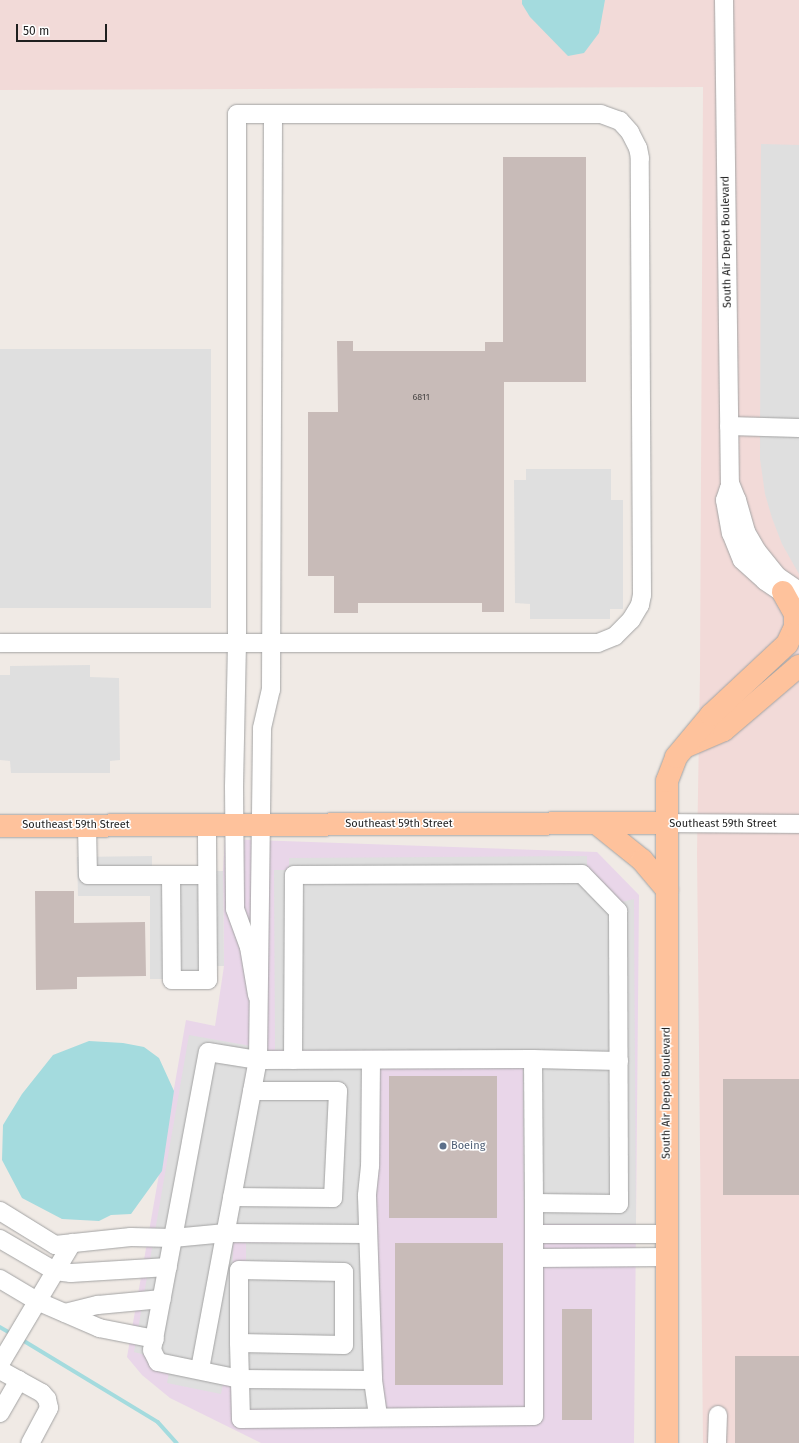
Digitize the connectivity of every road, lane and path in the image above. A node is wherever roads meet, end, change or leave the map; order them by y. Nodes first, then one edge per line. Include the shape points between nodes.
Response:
1 (724, 0) edge
2 (274, 114) junction
3 (728, 426) junction
4 (799, 428) edge
5 (730, 483) junction
6 (795, 592) edge
7 (793, 640) edge
8 (0, 643) edge
9 (237, 643) junction
10 (271, 643) junction
11 (795, 673) edge
12 (685, 747) junction
13 (596, 823) junction
14 (666, 823) junction
15 (799, 824) edge
16 (87, 825) junction
17 (207, 825) junction
18 (234, 825) junction
19 (262, 825) junction
20 (0, 826) edge
21 (171, 875) junction
22 (207, 875) junction
23 (667, 890) junction
24 (258, 995) junction
25 (533, 1059) junction
26 (258, 1060) junction
27 (294, 1060) junction
28 (371, 1060) junction
29 (619, 1061) junction
30 (252, 1091) junction
31 (232, 1197) junction
32 (534, 1203) junction
33 (0, 1211) edge
34 (226, 1233) junction
35 (368, 1234) junction
36 (534, 1234) junction
37 (667, 1234) junction
38 (173, 1238) junction
39 (0, 1239) edge
40 (72, 1243) junction
41 (667, 1257) junction
42 (534, 1258) junction
43 (168, 1267) junction
44 (55, 1271) junction
45 (0, 1279) edge
46 (162, 1299) junction
47 (37, 1301) junction
48 (64, 1313) junction
49 (155, 1339) junction
50 (239, 1343) junction
51 (0, 1364) edge
52 (200, 1369) junction
53 (0, 1370) edge
54 (240, 1379) junction
55 (19, 1380) junction
56 (373, 1380) junction
57 (0, 1413) edge
58 (718, 1415) dead end
59 (378, 1418) junction
60 (30, 1443) edge
61 (667, 1443) edge
62 (717, 1443) edge

1 - 3 street, South Air Depot Boulevard
2 - 9 street via 237,114
2 - 10 street
2 - 10 street via 601,114 620,120 630,132 640,158 642,595 640,606 631,620 615,636 598,643
3 - 4 street
3 - 5 street, South Air Depot Boulevard
5 - 6 street, South Air Depot Boulevard via 746,532 757,551
5 - 6 street, South Air Depot Boulevard via 725,500 731,533 742,560 765,581
6 - 7 main road
7 - 12 main road, South Air Depot Boulevard via 720,705
8 - 9 street
9 - 10 street
9 - 18 street
10 - 19 street via 271,690 262,728
11 - 12 main road via 724,730
12 - 14 main road, South Air Depot Boulevard via 676,757 667,781
13 - 14 main road, Southeast 59th Street
13 - 19 main road, Southeast 59th Street
13 - 23 main road via 642,860
14 - 15 street, Southeast 59th Street
14 - 23 main road, South Air Depot Boulevard
16 - 17 main road, Southeast 59th Street
16 - 20 main road, Southeast 59th Street
16 - 21 street via 88,875
17 - 18 main road, Southeast 59th Street
17 - 22 street
18 - 19 main road, Southeast 59th Street
18 - 24 street via 235,909 249,947
19 - 24 street
21 - 22 street
21 - 22 street via 172,980 208,980
23 - 37 main road, South Air Depot Boulevard
24 - 26 street
25 - 28 street
25 - 29 street
25 - 32 street
26 - 27 street
26 - 30 street
26 - 38 street via 208,1052
27 - 28 street
27 - 29 street via 294,875 582,874 618,911
28 - 35 street
29 - 32 street via 619,1204
30 - 31 street
30 - 31 street via 338,1091 333,1198
31 - 34 street
32 - 36 street
33 - 40 street via 56,1245
34 - 35 street
34 - 38 street
34 - 52 street
35 - 56 street
36 - 37 street
36 - 42 street
37 - 41 main road, South Air Depot Boulevard
38 - 40 street via 131,1237
38 - 43 street
39 - 44 street
40 - 44 street
41 - 42 street
41 - 61 main road, South Air Depot Boulevard
42 - 59 street via 534,1416
43 - 44 street via 72,1273
43 - 46 street
44 - 47 street
45 - 47 street
46 - 48 street via 98,1305
46 - 49 street
47 - 48 street
47 - 51 street
48 - 49 street via 99,1328
49 - 52 street via 152,1350 158,1362
50 - 50 street via 240,1270 344,1272 344,1346
50 - 54 street
52 - 54 street
53 - 55 street
54 - 56 street
54 - 59 street via 241,1419
55 - 57 street
55 - 60 street via 42,1393 49,1408
56 - 59 street
58 - 62 street

